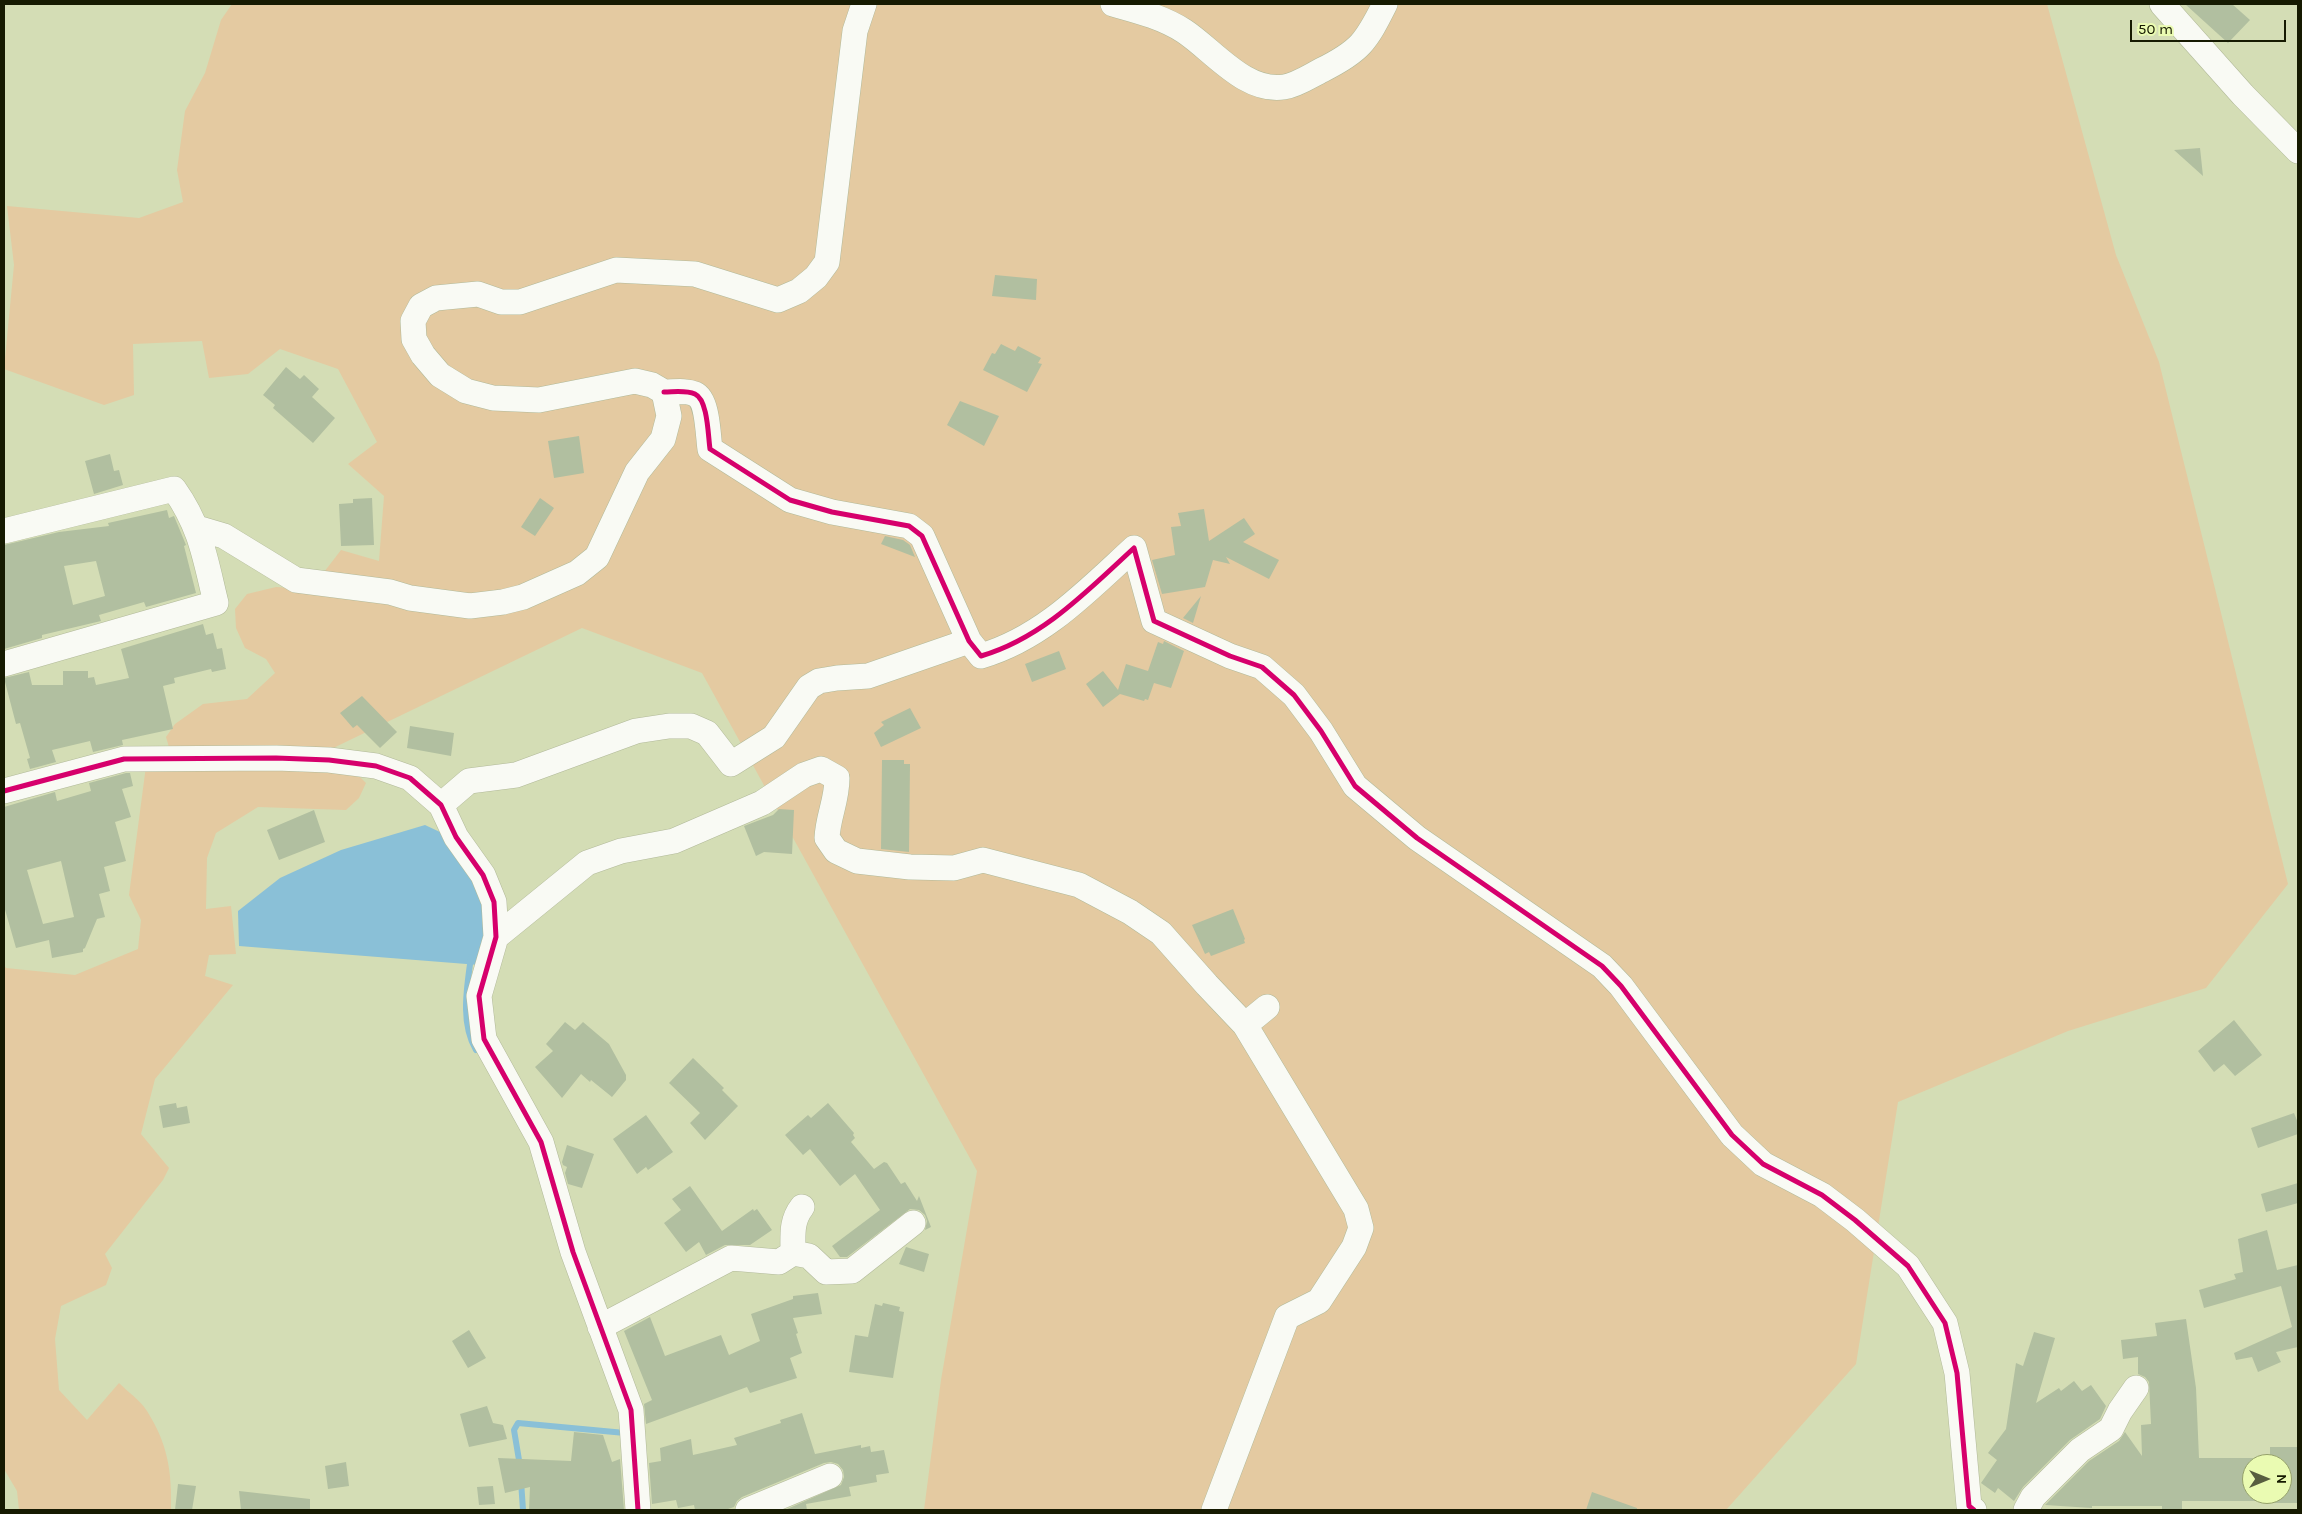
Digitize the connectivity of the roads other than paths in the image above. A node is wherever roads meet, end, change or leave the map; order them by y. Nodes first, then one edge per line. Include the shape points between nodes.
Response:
1 (864, 4) edge
2 (1113, 4) edge
3 (1385, 4) edge
4 (2162, 4) edge
5 (2298, 151) edge
6 (664, 392) junction
7 (197, 528) junction
8 (4, 531) edge
9 (969, 641) junction
10 (4, 664) edge
11 (4, 791) edge
12 (441, 805) junction
13 (496, 937) junction
14 (1267, 1007) dead end
15 (1245, 1025) junction
16 (802, 1206) dead end
17 (913, 1223) dead end
18 (793, 1253) junction
19 (600, 1327) junction
20 (2136, 1388) dead end
21 (830, 1476) dead end
22 (638, 1510) edge
23 (748, 1510) edge
24 (1214, 1510) edge
25 (1974, 1510) edge
26 (2026, 1510) edge

1 - 6 street via 855,31 827,262 816,277 799,291 778,300 695,274 616,270 520,302 501,302 478,294 436,298 421,306 413,321 414,339 423,355 440,375 466,391 493,398 539,400 635,381
2 - 3 street via 1152,14 1183,30 1245,78 1266,86 1284,87 1349,57 1366,40
4 - 5 street
6 - 7 street via 669,416 663,439 637,472 597,557 577,573 523,597 470,606 296,580 224,536
6 - 9 street via 698,395 704,404 710,449 790,500 832,512 909,526 922,536
7 - 8 street via 174,489
7 - 10 street via 216,603
9 - 12 street via 868,676 819,681 809,687 774,737 731,764 708,733 690,726 669,726 636,731 516,774 469,781
9 - 25 street via 981,656 999,650 1057,618 1134,548 1154,621 1262,667 1294,696 1321,731 1355,786 1417,838 1602,966 1621,986 1732,1135 1763,1164 1822,1195 1908,1266 1945,1323 1957,1373 1969,1506
11 - 12 street via 124,759 276,758 376,766 410,778
12 - 13 street via 456,837 483,874 494,902
13 - 15 street via 587,863 620,851 674,841 762,803 804,775 821,769 838,778 838,796 828,819 827,838 836,851 856,861 910,867 954,868 983,860 1079,884 1162,933
13 - 19 street via 479,996 484,1039 541,1142 573,1252
14 - 15 street
15 - 24 street via 1356,1209 1361,1228 1354,1247 1319,1301 1287,1316
16 - 18 street via 792,1226
17 - 18 street via 852,1271 826,1272 809,1256
18 - 19 street via 779,1262 731,1258
19 - 22 street via 631,1410
20 - 26 street via 2111,1429 2080,1450 2033,1497
21 - 23 street

